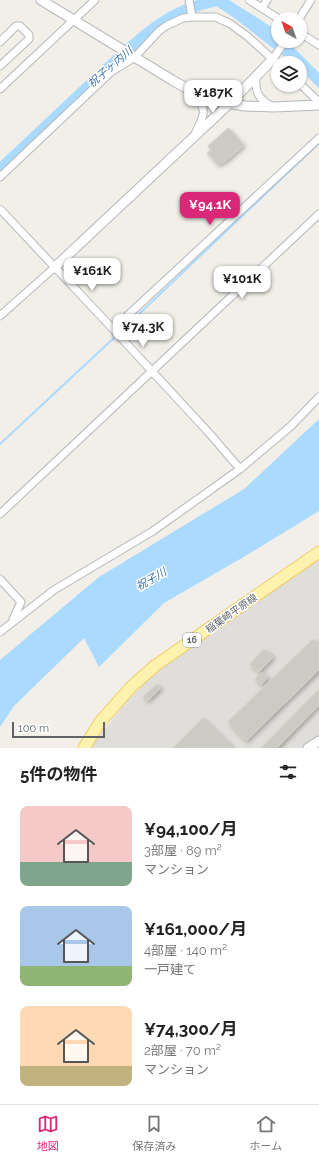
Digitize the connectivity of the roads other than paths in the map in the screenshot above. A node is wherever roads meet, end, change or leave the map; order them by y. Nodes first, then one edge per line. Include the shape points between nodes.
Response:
1 (41, 0) edge
2 (95, 0) edge
3 (189, 0) edge
4 (249, 0) edge
5 (267, 0) edge
6 (311, 0) edge
7 (262, 8) junction
8 (303, 12) edge
9 (271, 14) edge
10 (192, 17) junction
11 (74, 20) junction
12 (307, 37) edge
13 (0, 42) edge
14 (319, 44) edge
15 (134, 56) junction
16 (271, 58) edge
17 (271, 65) edge
18 (0, 66) edge
19 (256, 78) junction
20 (0, 90) edge
21 (307, 92) edge
22 (195, 93) junction
23 (230, 103) junction
24 (318, 105) edge
25 (274, 107) junction
26 (194, 136) junction
27 (319, 138) edge
28 (0, 177) edge
29 (0, 209) edge
30 (319, 214) edge
31 (55, 267) junction
32 (0, 316) edge
33 (114, 330) junction
34 (151, 372) junction
35 (319, 397) edge
36 (240, 469) junction
37 (0, 514) edge
38 (319, 552) edge
39 (0, 580) edge
40 (12, 621) junction
41 (0, 632) edge
42 (319, 741) edge
43 (84, 748) edge
44 (308, 748) edge

1 - 11 street
2 - 11 street
3 - 10 street
4 - 7 street
5 - 7 street
6 - 8 street
7 - 9 street
10 - 15 street via 166,26
10 - 16 street via 216,17 230,23
11 - 15 street
11 - 20 street
12 - 14 street
13 - 18 street via 16,26 20,26 29,35 29,39
15 - 22 street
15 - 28 street via 111,72
17 - 19 street
19 - 23 street
19 - 25 street via 256,92 265,103
21 - 24 street
22 - 23 street via 217,102
22 - 26 street via 202,104 204,115
23 - 25 street
23 - 26 street
24 - 25 street
26 - 31 street
27 - 33 street
29 - 31 street
30 - 34 street
31 - 32 street
31 - 33 street
33 - 34 street
34 - 36 street
34 - 37 street
35 - 36 street
36 - 40 street via 153,531 54,590
38 - 43 main road, 稲葉崎平原線 / 16 via 156,665 114,705
39 - 40 street via 21,602
40 - 41 street
42 - 44 street

